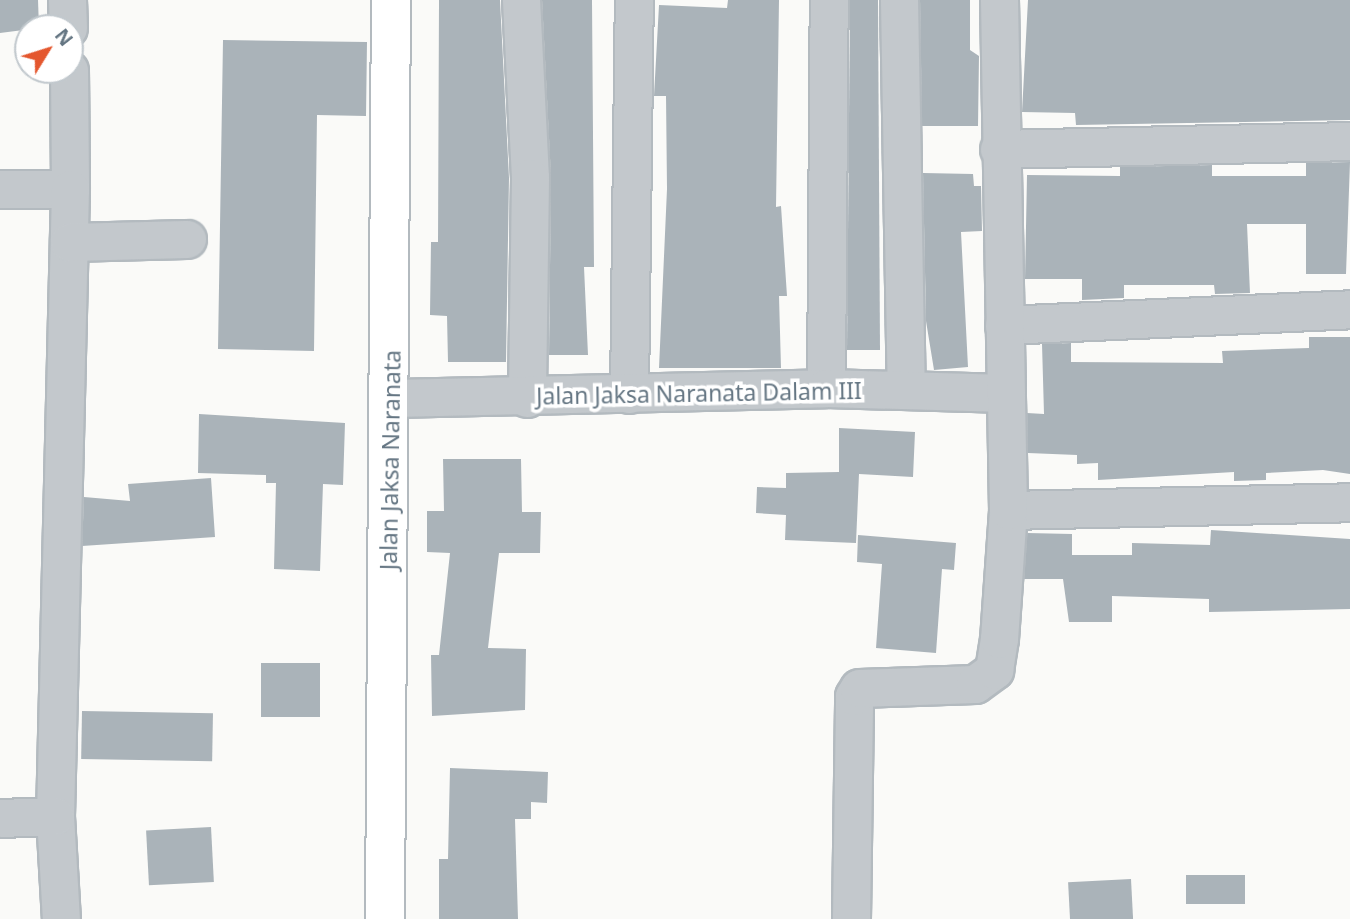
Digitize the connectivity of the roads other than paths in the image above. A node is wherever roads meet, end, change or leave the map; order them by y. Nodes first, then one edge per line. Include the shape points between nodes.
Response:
1 (391, 0) edge
2 (521, 0) edge
3 (634, 0) edge
4 (829, 0) edge
5 (899, 0) edge
6 (999, 0) edge
7 (69, 84) edge
8 (1350, 141) edge
9 (999, 149) junction
10 (0, 189) edge
11 (70, 189) junction
12 (187, 239) dead end
13 (69, 242) junction
14 (1350, 309) edge
15 (1004, 325) junction
16 (826, 388) junction
17 (906, 390) junction
18 (1006, 393) junction
19 (629, 394) junction
20 (393, 398) junction
21 (527, 398) junction
22 (1350, 502) edge
23 (1008, 510) junction
24 (55, 816) junction
25 (0, 818) edge
26 (61, 919) edge
27 (385, 919) edge
28 (851, 919) edge

1 - 20 main road, Jalan Jaksa Naranata
2 - 21 street via 530,177
3 - 19 street
4 - 16 street
5 - 17 street
6 - 9 street
7 - 11 street
8 - 9 street
9 - 15 street
10 - 11 street
11 - 13 street
12 - 13 street
13 - 24 street
14 - 15 street
15 - 18 street
16 - 17 street, Jalan Jaksa Naranata Dalam III
16 - 19 street, Jalan Jaksa Naranata Dalam III
17 - 18 street, Jalan Jaksa Naranata Dalam III
18 - 23 street
19 - 21 street, Jalan Jaksa Naranata Dalam III
20 - 21 street, Jalan Jaksa Naranata Dalam III
20 - 27 main road, Jalan Jaksa Naranata
22 - 23 street
23 - 28 street via 994,670 975,684 859,688 854,696
24 - 25 street
24 - 26 street

